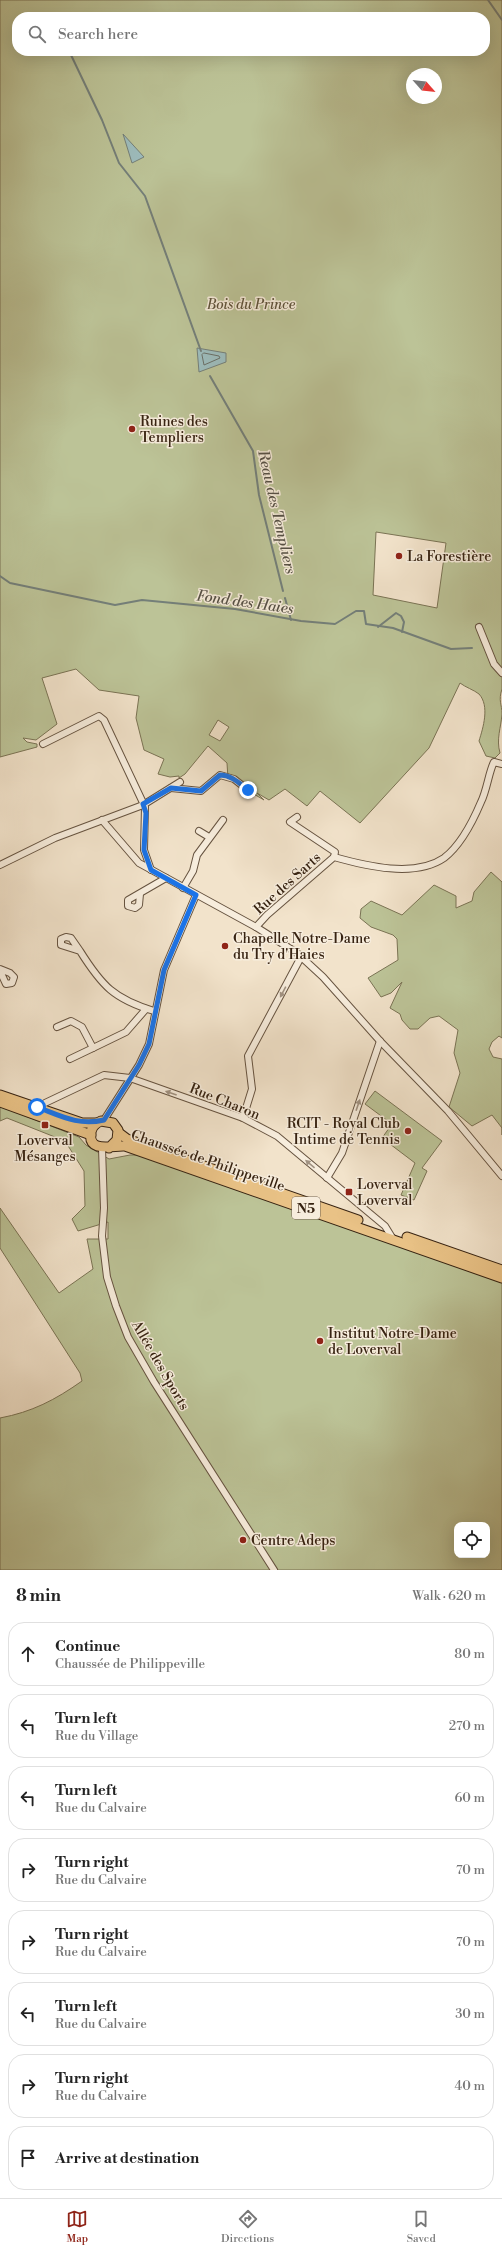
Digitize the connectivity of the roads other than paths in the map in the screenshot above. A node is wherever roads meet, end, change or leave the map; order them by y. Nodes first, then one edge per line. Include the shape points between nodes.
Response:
1 (479, 627) dead end
2 (502, 673) edge
3 (43, 744) dead end
4 (502, 764) edge
5 (180, 782) dead end
6 (171, 788) junction
7 (248, 790) dead end
8 (143, 804) junction
9 (297, 817) dead end
10 (102, 820) junction
11 (223, 820) dead end
12 (199, 831) dead end
13 (209, 837) junction
14 (334, 857) junction
15 (0, 865) edge
16 (151, 870) junction
17 (166, 878) junction
18 (183, 888) junction
19 (140, 894) dead end
20 (196, 895) junction
21 (256, 927) junction
22 (80, 951) dead end
23 (301, 957) junction
24 (146, 1009) junction
25 (154, 1011) junction
26 (57, 1027) dead end
27 (380, 1041) junction
28 (93, 1048) junction
29 (70, 1059) dead end
30 (130, 1078) junction
31 (0, 1095) edge
32 (0, 1102) edge
33 (45, 1103) dead end
34 (243, 1118) junction
35 (104, 1122) junction
36 (118, 1133) junction
37 (91, 1135) junction
38 (105, 1148) junction
39 (502, 1176) edge
40 (327, 1178) junction
41 (391, 1235) junction
42 (502, 1270) edge
43 (502, 1278) edge
44 (274, 1570) edge

1 - 2 street via 494,664
3 - 8 street via 99,716 104,720
4 - 14 street, Rue des Sarts via 494,762 488,787 470,824 451,852 443,858 426,865 386,868
5 - 6 street
6 - 7 street via 201,791 220,775 226,775
6 - 8 street
8 - 10 street
8 - 16 street via 146,813 144,850
9 - 14 street, Rue des Sarts via 290,822 335,852
10 - 15 street via 55,838
10 - 16 street via 131,856
11 - 13 street
12 - 13 street
13 - 18 street via 197,855 194,871
14 - 21 street, Rue des Sarts
16 - 17 street
17 - 18 street
17 - 19 street
18 - 20 street
20 - 21 street
20 - 25 street via 164,970
21 - 23 street
22 - 24 street via 112,993 131,1005
23 - 27 street via 323,977
23 -> 34 street via 248,1056 252,1089
24 - 25 street
24 - 28 street via 126,1032
25 - 30 street via 149,1044
26 - 28 street via 71,1022 82,1027
27 - 39 street via 448,1110
40 -> 27 street via 342,1153
28 - 29 street
30 - 33 street, Rue Charon via 104,1075
34 -> 30 street, Rue Charon
30 - 35 street
31 - 35 main road via 82,1123
32 - 37 main road
40 -> 34 street, Rue Charon via 277,1136
35 - 36 main road
35 - 37 main road via 92,1128
36 - 38 main road via 115,1144
36 - 41 main road, Chaussée de Philippeville / N5 via 127,1139
37 - 38 main road via 94,1143
38 - 41 main road, Chaussée de Philippeville / N5 via 125,1146
38 - 44 street, Allée des Sports via 102,1236 107,1277 128,1337
40 - 41 street, Rue Charon via 386,1226
41 - 42 main road, Chaussée de Philippeville / N5
41 - 43 main road, Chaussée de Philippeville / N5

